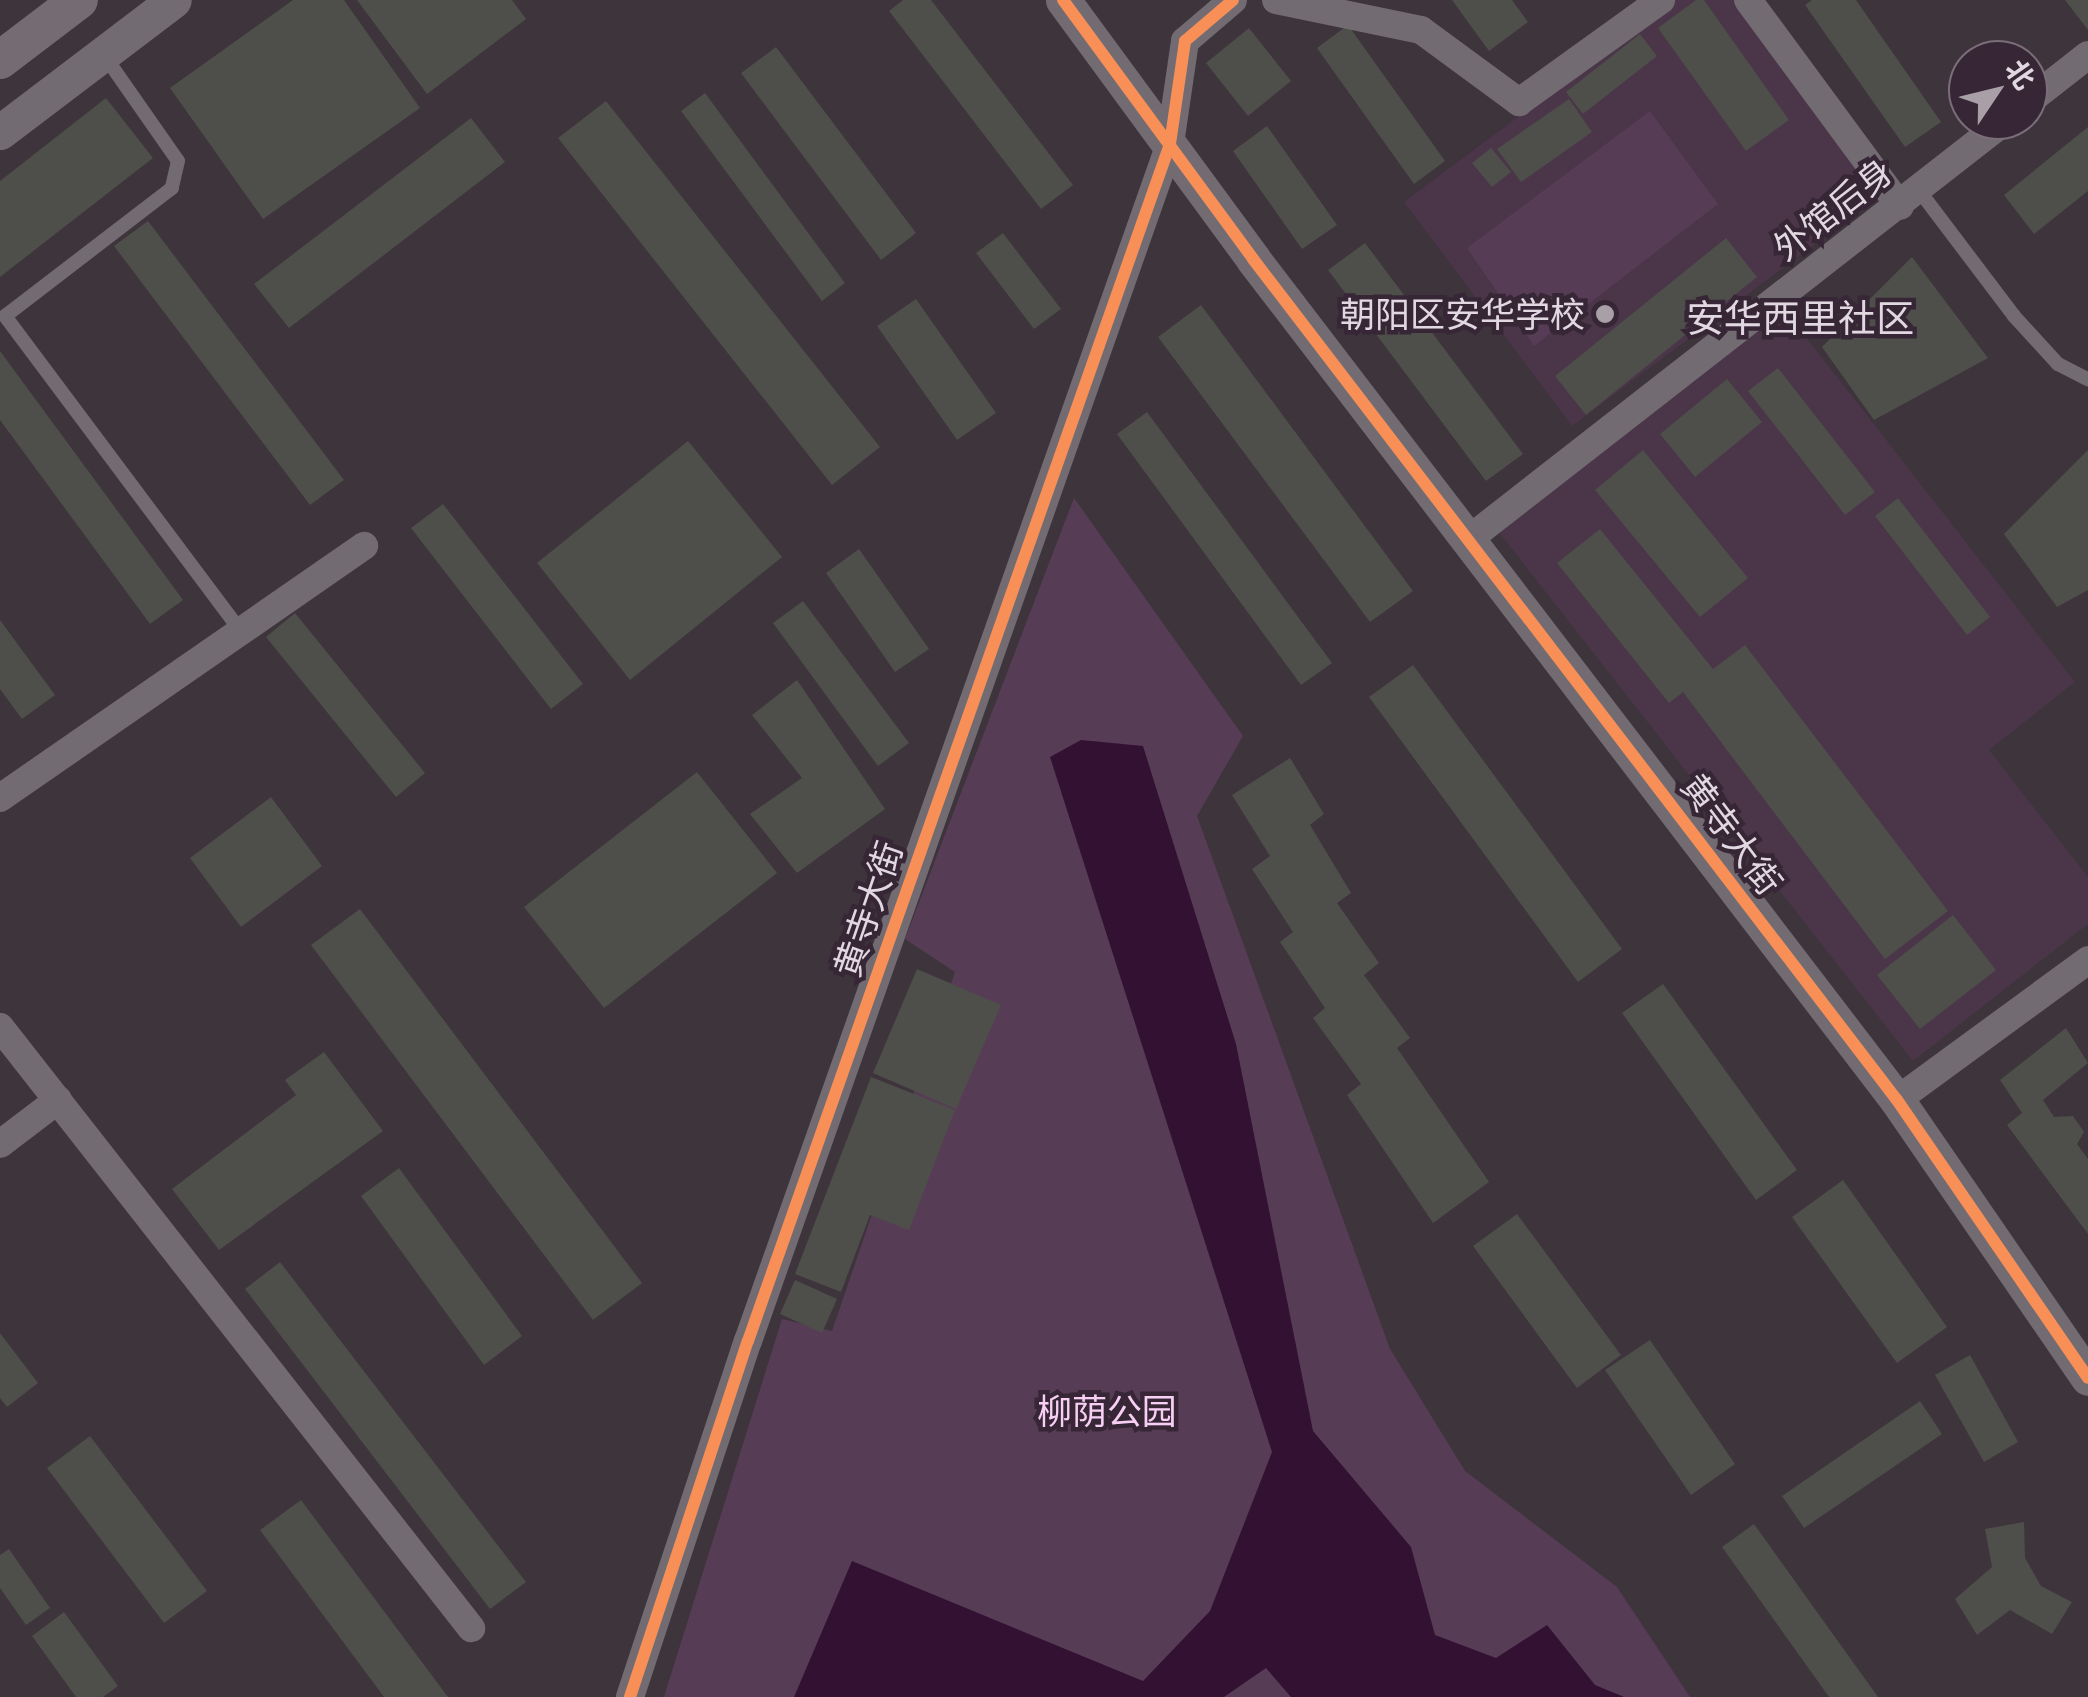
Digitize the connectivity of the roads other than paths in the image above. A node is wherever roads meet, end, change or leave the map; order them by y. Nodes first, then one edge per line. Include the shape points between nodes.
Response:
1 (79, 0) edge
2 (174, 0) edge
3 (1063, 0) edge
4 (1233, 0) edge
5 (1276, 0) edge
6 (1661, 0) edge
7 (1748, 0) edge
8 (2088, 54) edge
9 (104, 55) junction
10 (0, 60) edge
11 (2048, 86) edge
12 (0, 132) edge
13 (1981, 140) edge
14 (1170, 144) junction
15 (1909, 198) junction
16 (2088, 378) edge
17 (1469, 539) junction
18 (364, 546) dead end
19 (242, 631) junction
20 (0, 798) edge
21 (2088, 960) edge
22 (0, 1027) edge
23 (58, 1100) junction
24 (1897, 1100) junction
25 (0, 1144) edge
26 (2088, 1378) edge
27 (471, 1628) dead end
28 (630, 1697) edge

1 - 10 main road
2 - 9 street
3 - 14 street, 黄寺大街
4 - 14 street, 黄寺大街 via 1185,41
5 - 6 street via 1420,30 1519,102
7 - 15 street
8 - 11 street
9 - 12 street
9 - 19 lane via 178,161 172,188 5,316
13 - 15 street, 外馆后身
14 - 17 street, 黄寺大街
14 - 28 street, 黄寺大街 via 748,1341
15 - 16 lane via 2058,364
15 - 17 street, 外馆后身
17 - 24 street, 黄寺大街
18 - 19 street
19 - 20 street
21 - 24 street
22 - 23 street
23 - 25 street
23 - 27 street
24 - 26 street, 黄寺大街

